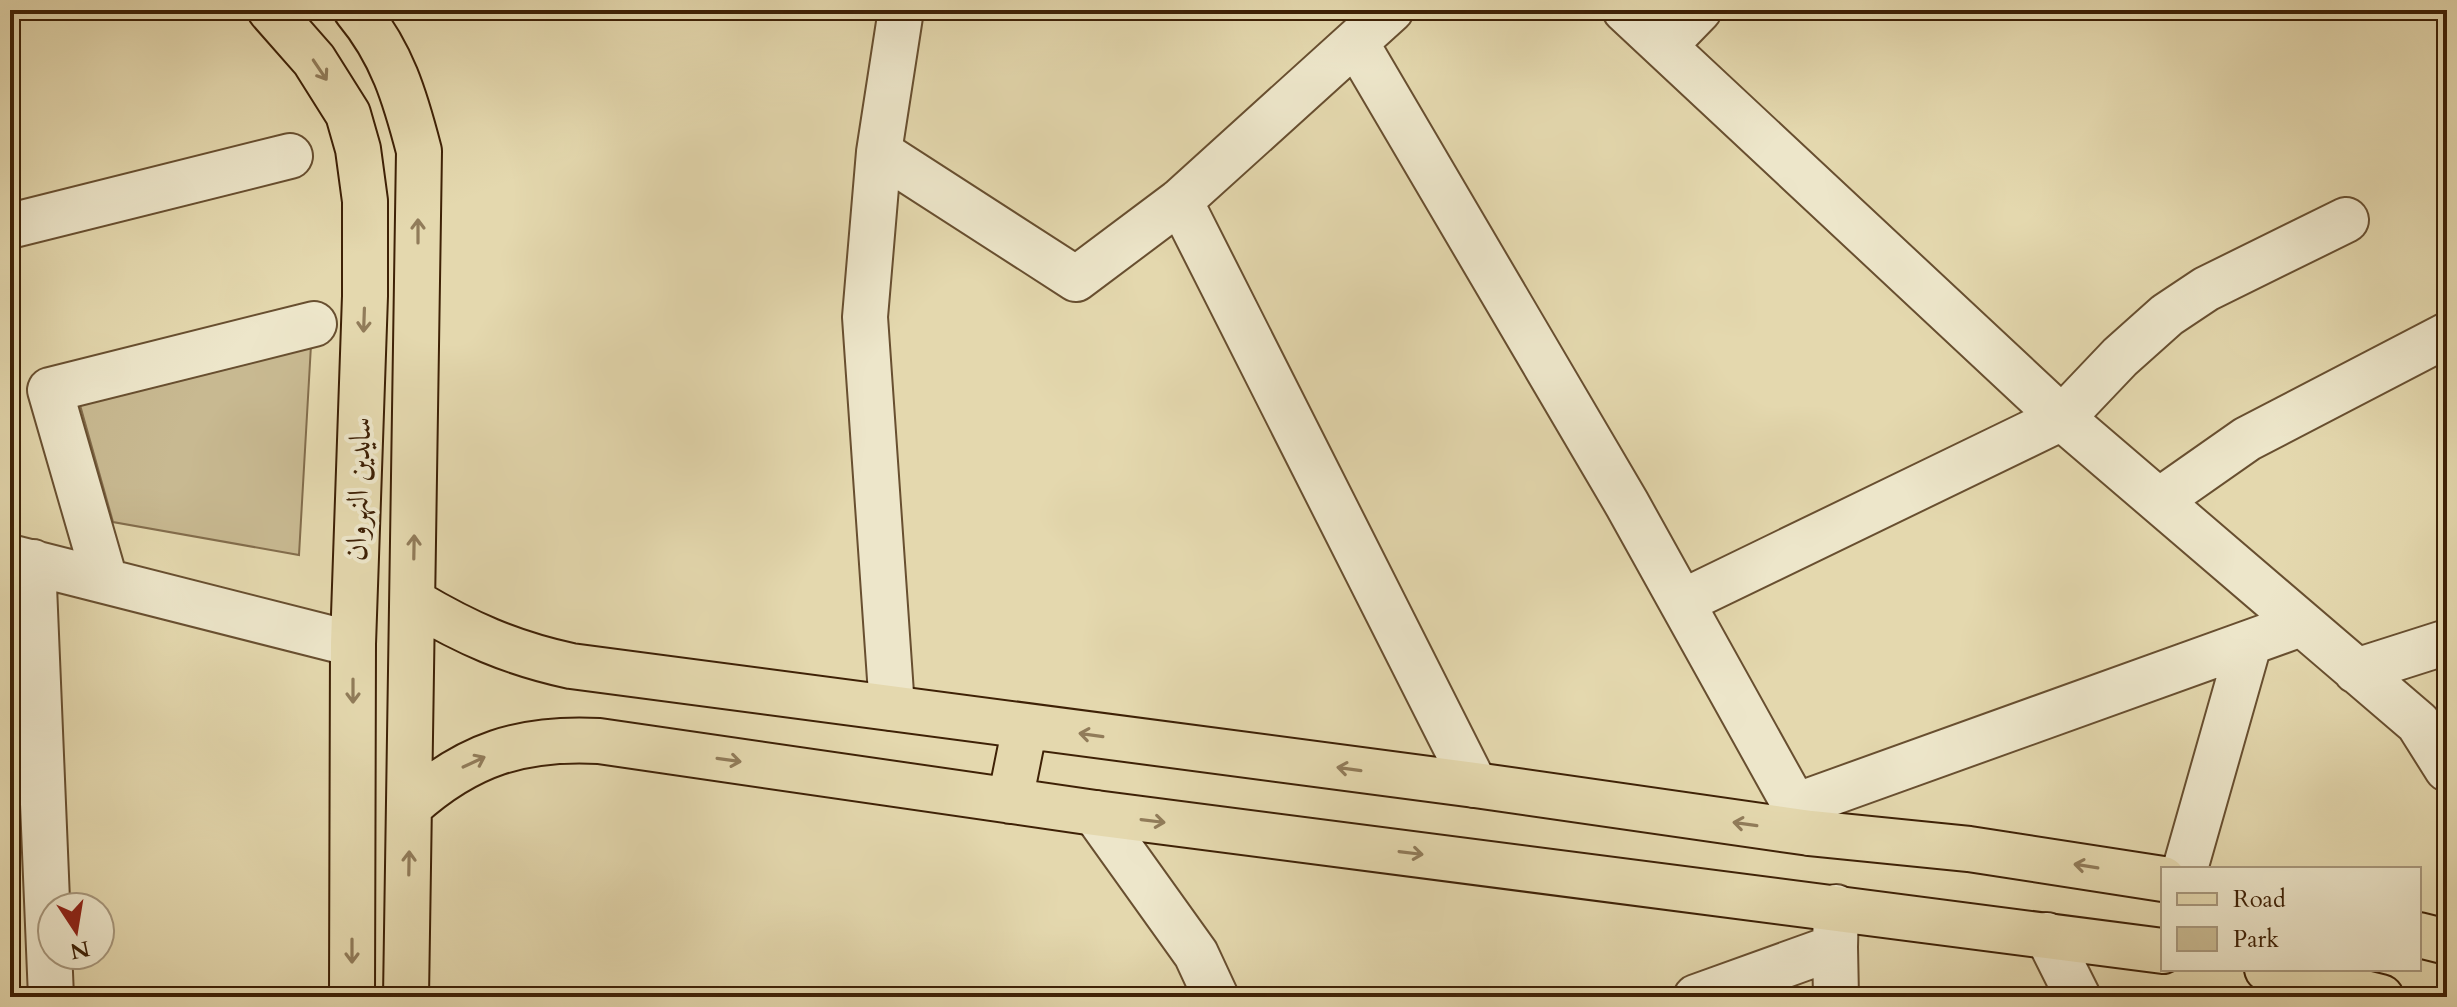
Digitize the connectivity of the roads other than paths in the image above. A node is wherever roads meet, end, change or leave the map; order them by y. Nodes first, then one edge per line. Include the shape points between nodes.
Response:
1 (270, 10) edge
2 (356, 10) edge
3 (901, 10) edge
4 (1391, 10) edge
5 (1625, 10) edge
6 (1699, 10) edge
7 (1356, 43) junction
8 (1664, 46) junction
9 (879, 152) junction
10 (290, 156) dead end
11 (1180, 201) junction
12 (2346, 220) dead end
13 (10, 226) edge
14 (314, 324) dead end
15 (2447, 335) edge
16 (2062, 418) junction
17 (2160, 500) junction
18 (22, 560) edge
19 (105, 580) junction
20 (414, 602) junction
21 (1682, 602) junction
22 (2301, 624) junction
23 (2447, 642) edge
24 (353, 644) junction
25 (2249, 644) junction
26 (2356, 671) junction
27 (892, 708) junction
28 (1025, 726) junction
29 (2447, 769) edge
30 (26, 772) edge
31 (1475, 785) junction
32 (1010, 801) junction
33 (410, 806) junction
34 (1095, 813) junction
35 (1803, 819) junction
36 (2186, 867) edge
37 (2161, 879) edge
38 (1835, 927) junction
39 (2047, 935) junction
40 (2421, 936) edge
41 (2447, 942) edge
42 (2161, 951) edge
43 (2275, 971) edge
44 (51, 997) edge
45 (352, 997) edge
46 (406, 997) edge
47 (1216, 997) edge
48 (1696, 997) edge
49 (1836, 997) edge
50 (2078, 997) edge
51 (2381, 997) edge

1 -> 24 main road, سايدين النهروان via 314,60 348,114 365,201
20 -> 2 main road, سايدين النهروان via 419,151 406,97 376,35
3 - 9 street
4 - 7 street
5 - 8 street
6 - 8 street
7 - 11 street
7 - 21 street
8 - 16 street
9 - 11 street via 1076,279
9 - 27 street via 865,317
10 - 13 street
11 - 31 street
12 - 16 street via 2206,289 2167,315
14 - 19 street via 50,390
15 - 17 street via 2247,439
16 - 17 street
16 - 21 street
17 - 22 street
18 - 19 street
18 - 30 street
19 - 24 street
20 - 27 main road via 489,643 530,657
20 - 33 main road, سايدين النهروان
21 - 35 street
22 - 25 street
22 - 26 street
23 - 26 street
24 -> 45 main road, سايدين النهروان
25 - 35 street
25 - 36 street
26 - 29 street via 2418,723
27 - 28 main road
31 -> 28 main road
28 - 32 main road
30 - 44 street
35 -> 31 main road
33 -> 32 main road via 435,783 497,751 564,739
32 - 34 main road
46 -> 33 main road, سايدين النهروان
34 -> 38 main road
34 - 47 street via 1196,954
37 -> 35 main road
38 - 39 main road
38 - 48 street
38 - 49 street
39 - 42 main road
39 - 50 street
40 - 41 main road
43 - 51 main road

